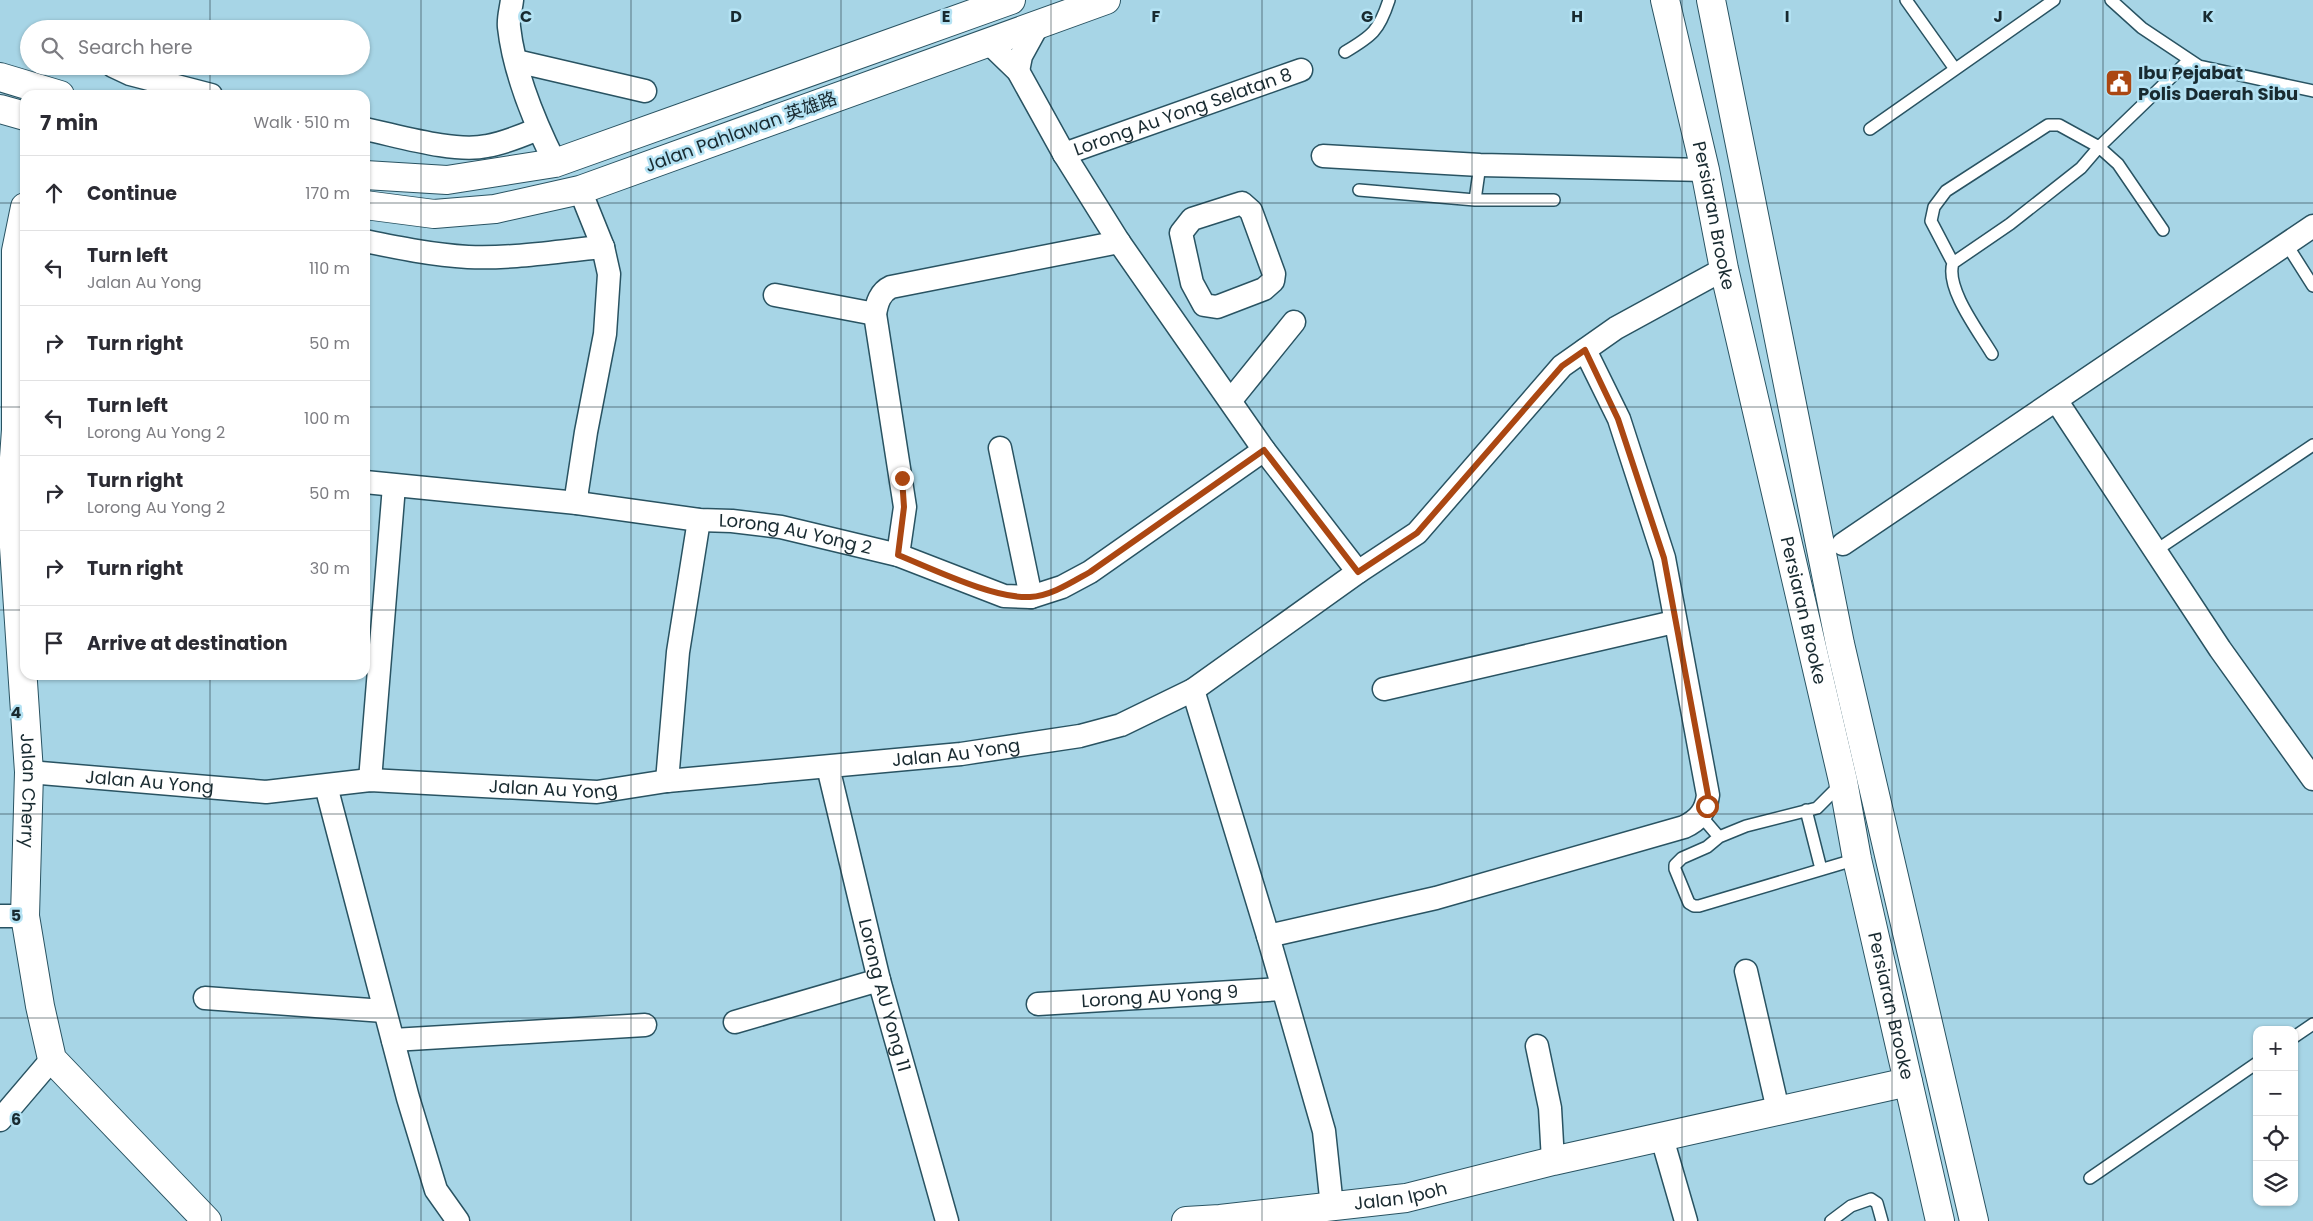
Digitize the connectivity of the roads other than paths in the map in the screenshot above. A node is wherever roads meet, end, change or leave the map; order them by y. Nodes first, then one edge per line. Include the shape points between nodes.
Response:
1 (512, 0) edge
2 (1011, 0) edge
3 (1106, 0) edge
4 (1389, 0) edge
5 (1650, 0) edge
6 (1711, 0) edge
7 (1906, 0) edge
8 (2054, 0) edge
9 (2111, 0) edge
10 (1668, 12) edge
11 (1038, 24) junction
12 (988, 42) junction
13 (1345, 52) dead end
14 (2189, 60) junction
15 (516, 61) junction
16 (1955, 69) junction
17 (1301, 70) dead end
18 (1018, 71) junction
19 (134, 75) edge
20 (0, 77) edge
21 (43, 90) edge
22 (192, 90) edge
23 (645, 91) dead end
24 (2313, 91) edge
25 (0, 109) edge
26 (20, 115) edge
27 (538, 129) junction
28 (1870, 129) dead end
29 (370, 130) edge
30 (2099, 147) junction
31 (1064, 154) junction
32 (1323, 156) dead end
33 (555, 163) junction
34 (1480, 165) junction
35 (1705, 170) junction
36 (370, 175) edge
37 (580, 190) junction
38 (1359, 190) dead end
39 (1474, 200) junction
40 (1554, 200) dead end
41 (370, 206) edge
42 (2313, 226) edge
43 (20, 227) edge
44 (2163, 230) dead end
45 (370, 242) edge
46 (1119, 242) junction
47 (2287, 245) junction
48 (603, 247) junction
49 (14, 251) edge
50 (1953, 263) junction
51 (1724, 269) junction
52 (2313, 286) edge
53 (775, 295) dead end
54 (1204, 305) junction
55 (874, 314) junction
56 (1176, 322) junction
57 (1294, 322) dead end
58 (1585, 350) junction
59 (1992, 354) dead end
60 (1231, 400) junction
61 (2056, 400) junction
62 (20, 430) edge
63 (2313, 444) edge
64 (1000, 448) dead end
65 (1264, 450) junction
66 (370, 483) edge
67 (394, 486) junction
68 (577, 503) junction
69 (699, 520) junction
70 (6, 531) edge
71 (1843, 544) dead end
72 (2155, 551) junction
73 (898, 555) junction
74 (1358, 572) junction
75 (1031, 597) junction
76 (1674, 622) junction
77 (20, 678) edge
78 (20, 680) edge
79 (1384, 689) dead end
80 (1193, 690) junction
81 (828, 768) junction
82 (29, 772) junction
83 (2313, 779) edge
84 (370, 780) junction
85 (1843, 781) junction
86 (667, 782) junction
87 (326, 786) junction
88 (1806, 810) junction
89 (1701, 816) junction
90 (1719, 837) junction
91 (1857, 859) junction
92 (1821, 870) junction
93 (12, 916) edge
94 (1268, 936) junction
95 (1746, 971) dead end
96 (879, 980) junction
97 (1282, 990) junction
98 (205, 998) dead end
99 (1038, 1004) dead end
100 (384, 1011) junction
101 (734, 1022) dead end
102 (2313, 1024) edge
103 (645, 1025) dead end
104 (2298, 1034) edge
105 (394, 1040) junction
106 (1537, 1046) dead end
107 (52, 1059) junction
108 (2253, 1066) edge
109 (1908, 1082) junction
110 (1778, 1110) junction
111 (0, 1120) edge
112 (1662, 1138) junction
113 (1553, 1161) junction
114 (2090, 1178) dead end
115 (1332, 1207) junction
116 (1220, 1220) edge
117 (207, 1221) edge
118 (458, 1221) edge
119 (946, 1221) edge
120 (1186, 1221) edge
121 (1686, 1221) edge
122 (1831, 1221) edge
123 (1882, 1221) edge
124 (1940, 1221) edge
125 (1974, 1221) edge

1 - 15 street via 509,26
2 - 33 main road, Jalan Pahlawan 英雄路
3 - 11 main road, Jalan Pahlawan 英雄路
4 - 13 lane via 1382,22 1373,33
5 - 10 main road
6 - 125 main road, Persiaran Brooke via 1840,644
7 - 16 lane
8 - 16 lane
9 - 14 lane via 2142,28
10 - 35 main road, Persiaran Brooke
11 - 12 main road, Jalan Pahlawan 英雄路
11 - 18 street via 1021,56
12 - 18 street
12 - 37 main road, Jalan Pahlawan 英雄路
14 - 24 lane via 2199,66
14 - 30 lane
15 - 23 street
15 - 27 street
16 - 28 lane
17 - 31 street, Lorong Au Yong Selatan 8
18 - 31 street
19 - 22 street
20 - 21 main road
25 - 26 main road
27 - 29 street via 485,147 452,146
27 - 33 street
30 - 44 lane via 2118,164
30 - 50 lane via 2082,168 2059,187
30 - 50 lane via 2059,125 2048,125 1946,191 1934,207 1931,221
31 - 46 street
32 - 34 street
33 - 36 main road, Jalan Pahlawan 英雄路 via 447,180
34 - 35 street
34 - 39 lane
35 - 51 main road, Persiaran Brooke
37 - 41 main road, Jalan Pahlawan 英雄路 via 495,209 434,214
37 - 48 street
38 - 39 lane
39 - 40 lane
42 - 47 street
43 - 49 main road, Jalan Cherry
45 - 48 street via 431,254 469,257
46 - 55 street via 891,287 878,301
46 - 56 street
47 - 52 lane
47 - 61 street
48 - 68 street via 609,274 604,334
49 - 62 main road, Jalan Cherry
50 - 59 lane via 1950,270 1955,291
51 - 58 street, Jalan Au Yong via 1616,328
51 - 85 main road, Persiaran Brooke
53 - 55 street
54 - 54 street via 1192,283 1181,233 1192,218 1242,202 1251,211 1274,274 1273,281 1264,289 1216,307
54 - 56 street
55 - 73 street via 904,498
56 - 60 street
57 - 60 street
58 - 74 street, Jalan Au Yong via 1562,366 1417,533
58 - 76 street via 1618,419 1664,558
60 - 65 street
61 - 71 street
61 - 72 street
62 - 70 main road, Jalan Cherry
63 - 72 lane
64 - 75 street
65 - 74 street
65 - 75 street, Lorong Au Yong 2 via 1090,572 1062,588
66 - 67 street, Lorong Au Yong 2
67 - 68 street, Lorong Au Yong 2
67 - 84 street
68 - 69 street, Lorong Au Yong 2
69 - 73 street, Lorong Au Yong 2 via 781,527
69 - 86 street via 678,652
70 - 77 main road, Jalan Cherry
72 - 83 street via 2220,650
73 - 75 street, Lorong Au Yong 2 via 1004,596
74 - 80 street, Jalan Au Yong
76 - 79 street
76 - 89 street via 1708,795 1707,806
78 - 82 main road, Jalan Cherry
80 - 81 street, Jalan Au Yong via 1121,725 1080,736 961,754
80 - 94 street
81 - 86 street, Jalan Au Yong
81 - 96 street, Lorong AU Yong 11
82 - 87 street, Jalan Au Yong via 266,792
82 - 93 main road, Jalan Cherry
84 - 86 street, Jalan Au Yong via 597,792
84 - 87 street, Jalan Au Yong
85 - 88 lane via 1817,808
85 - 91 main road, Persiaran Brooke
87 - 100 street
88 - 90 lane via 1746,826
88 - 92 lane
89 - 90 lane
89 - 94 street via 1684,827 1436,898
90 - 92 lane via 1675,865 1689,903 1694,906
91 - 92 lane
91 - 109 main road, Persiaran Brooke
93 - 107 main road, Jalan Cherry via 40,1006
94 - 97 street
95 - 110 street
96 - 101 street
96 - 119 street, Lorong AU Yong 11
97 - 99 street, Lorong AU Yong 9
97 - 115 street via 1324,1131
98 - 100 street
100 - 105 street
102 - 104 lane
103 - 105 street
105 - 118 street via 436,1190
106 - 113 street via 1550,1108
107 - 111 street
107 - 117 main road
108 - 114 lane
109 - 110 main road, Jalan Ipoh
109 - 124 main road, Persiaran Brooke
110 - 112 main road, Jalan Ipoh
112 - 113 main road, Jalan Ipoh
112 - 121 street
113 - 115 main road, Jalan Ipoh via 1406,1198
115 - 116 main road, Jalan Ipoh
116 - 120 main road, Jalan Ipoh
122 - 123 lane via 1851,1206 1871,1199 1877,1202

